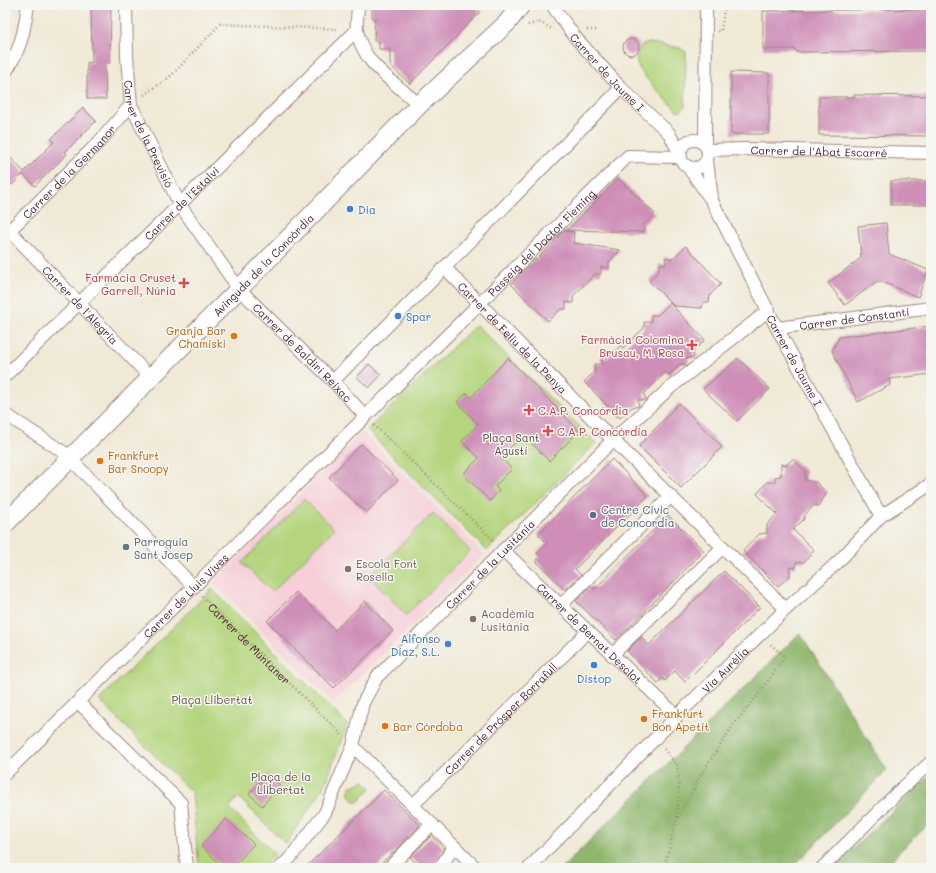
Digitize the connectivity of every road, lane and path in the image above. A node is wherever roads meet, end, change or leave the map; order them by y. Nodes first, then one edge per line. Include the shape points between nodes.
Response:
1 (28, 5) edge
2 (126, 5) edge
3 (358, 5) edge
4 (521, 5) edge
5 (552, 5) edge
6 (706, 5) edge
7 (526, 27) dead end
8 (357, 30) junction
9 (550, 30) dead end
10 (5, 73) edge
11 (621, 88) junction
12 (131, 105) junction
13 (419, 105) junction
14 (669, 133) junction
15 (689, 141) junction
16 (706, 152) junction
17 (931, 153) edge
18 (683, 159) junction
19 (712, 201) junction
20 (180, 205) junction
21 (7, 233) edge
22 (445, 268) junction
23 (240, 289) junction
24 (79, 303) junction
25 (479, 304) junction
26 (931, 308) edge
27 (769, 310) junction
28 (777, 328) junction
29 (5, 376) edge
30 (151, 378) junction
31 (333, 381) junction
32 (5, 414) edge
33 (366, 416) junction
34 (613, 440) junction
35 (70, 459) junction
36 (931, 484) edge
37 (671, 496) junction
38 (880, 516) junction
39 (5, 524) edge
40 (723, 548) junction
41 (503, 550) junction
42 (194, 587) junction
43 (561, 605) junction
44 (786, 609) junction
45 (588, 631) junction
46 (780, 653) dead end
47 (612, 655) junction
48 (78, 702) junction
49 (677, 716) junction
50 (654, 740) junction
51 (353, 746) junction
52 (931, 762) edge
53 (5, 774) edge
54 (413, 805) junction
55 (676, 822) junction
56 (432, 824) junction
57 (454, 846) junction
58 (187, 868) edge
59 (280, 868) edge
60 (389, 868) edge
61 (440, 868) edge
62 (476, 868) edge
63 (529, 868) edge
64 (664, 868) edge
65 (822, 868) edge

1 - 10 street via 26,25 18,53
2 - 12 street, Carrer de la Previsió
3 - 8 street
4 - 13 street, Avinguda de la Concòrdia via 507,23
5 - 11 street, Carrer de Jaume I via 575,37
6 - 16 street, Carrer de Jaume I
7 - 9 path via 533,22 539,22
8 - 12 path via 220,24 172,75
8 - 13 street via 363,51 377,68
8 - 20 street, Carrer de l'Estalvi
11 - 14 street, Carrer de Jaume I
11 - 22 street
12 - 20 street, Carrer de la Previsió
12 - 21 street, Carrer de la Germanor via 99,142
13 - 23 street, Avinguda de la Concòrdia
14 - 15 street, Carrer de Jaume I
14 - 18 street, Carrer de Jaume I
15 - 16 street via 695,140
15 - 18 street via 682,149
16 - 17 street, Carrer de l'Abat Escarré via 744,148
16 - 18 street via 698,168
16 - 19 street, Carrer de Jaume I
18 - 19 street, Carrer de Jaume I
18 - 25 street, Passeig del Doctor Fleming via 628,156
19 - 27 street, Carrer de Jaume I
20 - 23 street, Carrer de la Previsió
20 - 24 street, Carrer de l'Estalvi
21 - 24 street, Carrer de l'Alegria
22 - 25 street, Carrer de Feliu de la Penya
22 - 31 street
23 - 30 street, Avinguda de la Concòrdia
23 - 31 street, Carrer de Baldiri Reixac
24 - 29 street, Carrer de l'Estalvi
24 - 30 street, Carrer de l'Alegria
25 - 33 street, Passeig del Doctor Fleming
25 - 34 street, Carrer de Feliu de la Penya
26 - 28 street, Carrer de Constantí
27 - 28 street, Carrer de Jaume I
27 - 34 street, Carrer de la Lusitània via 671,387
28 - 38 street, Carrer de Jaume I
30 - 35 street, Avinguda de la Concòrdia
31 - 33 street, Carrer de Baldiri Reixac
32 - 35 street via 65,453
33 - 41 path
33 - 42 street, Carrer de Lluís Vives
34 - 37 street, Carrer de Feliu de la Penya
34 - 41 street, Carrer de la Lusitània
35 - 39 street, Avinguda de la Concòrdia
35 - 42 street
36 - 38 street, Via Aurèlia
37 - 40 street, Carrer de Feliu de la Penya
37 - 43 street
38 - 44 street, Via Aurèlia via 838,562
40 - 44 street, Carrer de Feliu de la Penya
40 - 47 street
41 - 43 street, Carrer de Bernat Desclot
41 - 51 street, Carrer de la Lusitània via 378,676 363,703
42 - 48 street, Carrer de Lluís Vives
42 - 51 path, Carrer de Muntaner
43 - 45 street, Carrer de Bernat Desclot
44 - 49 street, Via Aurèlia
45 - 47 street, Carrer de Bernat Desclot
45 - 54 street, Carrer de Prósper Borrafull
46 - 55 path via 785,657 710,759
47 - 49 street, Carrer de Bernat Desclot
48 - 53 street, Carrer de Lluís Vives
48 - 58 street via 181,803
49 - 50 street, Via Aurèlia
50 - 55 path via 677,765 679,780
50 - 63 street, Via Aurèlia
51 - 54 street
51 - 59 street, Carrer de la Lusitània via 325,813
52 - 65 street
54 - 56 street
55 - 64 path
56 - 57 street
56 - 60 street
57 - 61 street
57 - 62 street

